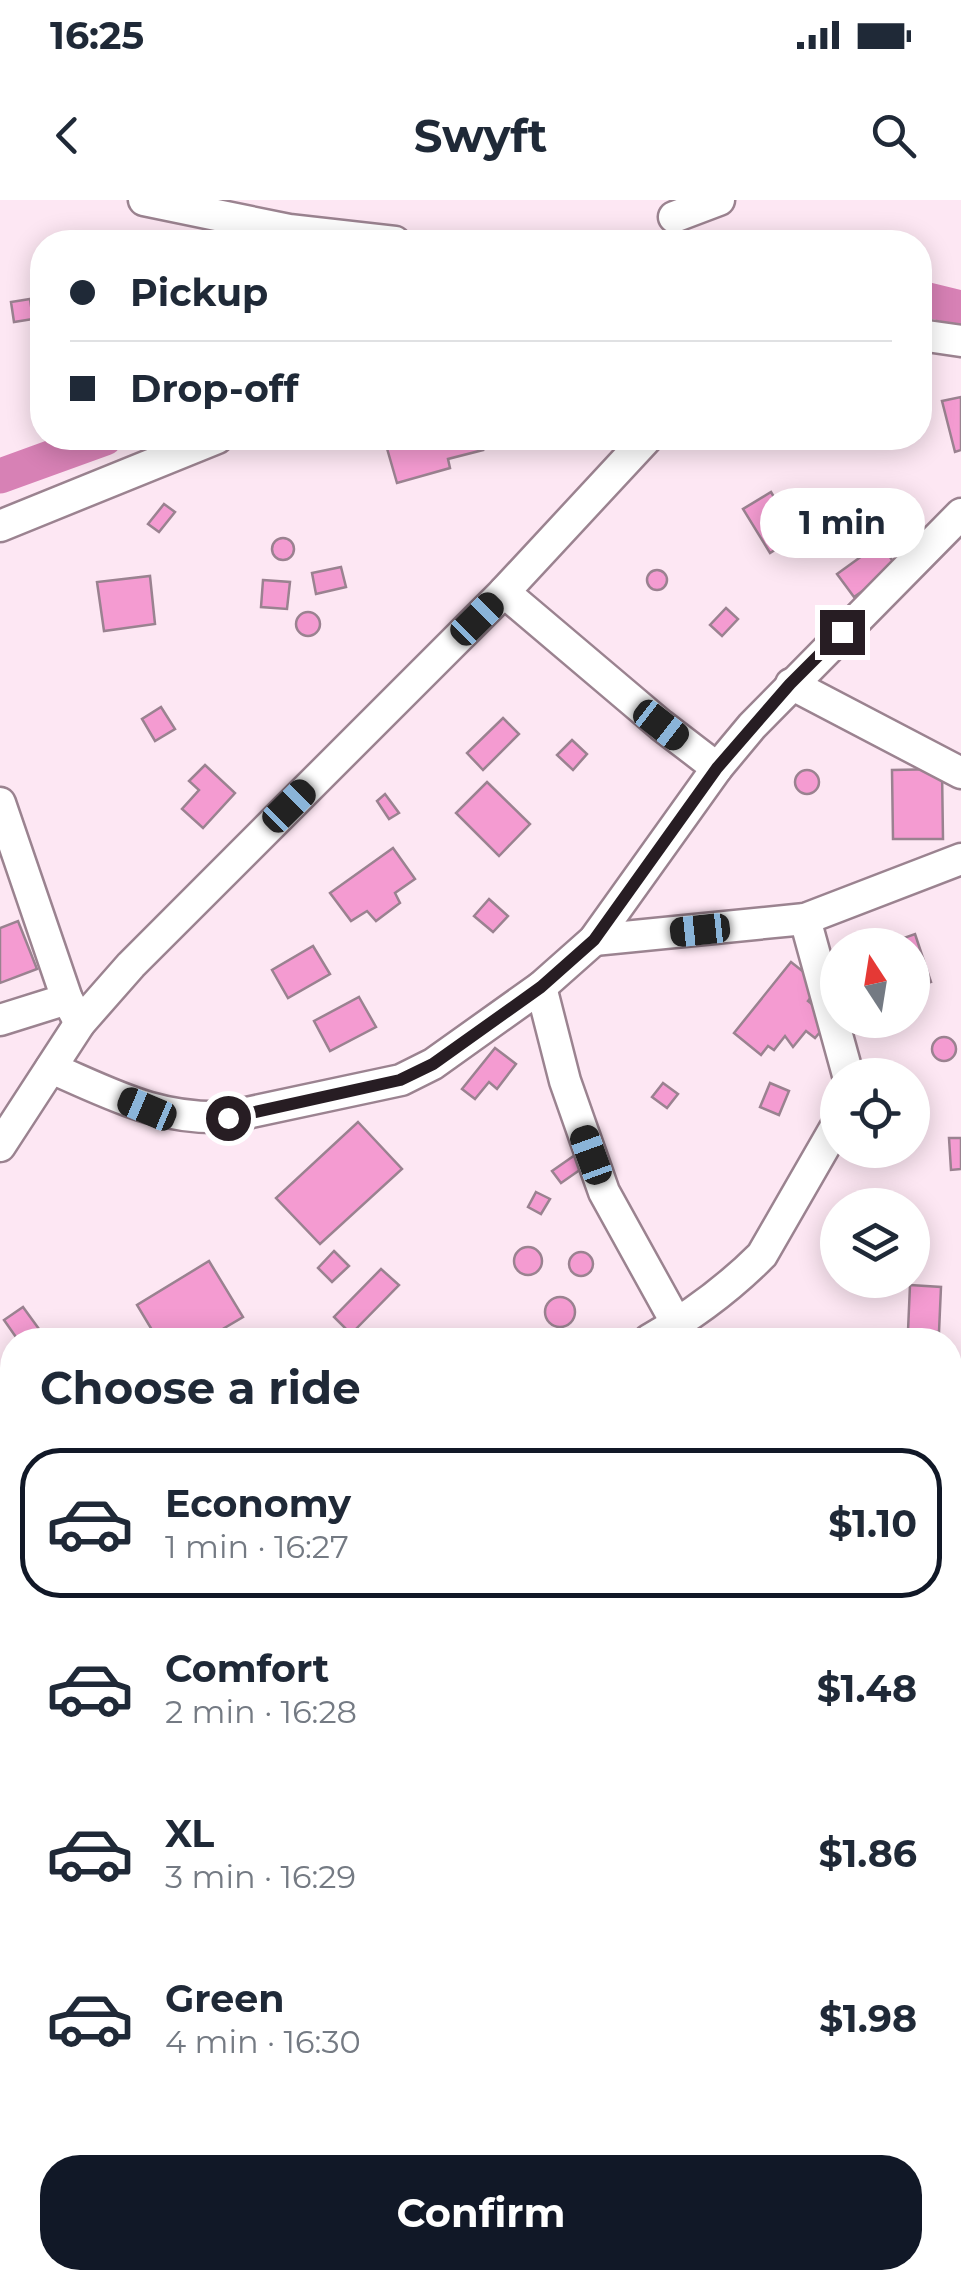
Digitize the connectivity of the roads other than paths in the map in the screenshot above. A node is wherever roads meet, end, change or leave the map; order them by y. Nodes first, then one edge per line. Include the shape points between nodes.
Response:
1 (144, 200) edge
2 (719, 200) edge
3 (275, 213) edge
4 (671, 220) edge
5 (932, 337) edge
6 (961, 341) edge
7 (187, 450) edge
8 (636, 450) edge
9 (961, 514) edge
10 (0, 526) edge
11 (504, 592) junction
12 (790, 684) junction
13 (717, 768) junction
14 (961, 773) edge
15 (0, 803) edge
16 (961, 859) edge
17 (805, 920) junction
18 (594, 940) junction
19 (541, 987) junction
20 (73, 1011) junction
21 (0, 1020) edge
22 (843, 1058) edge
23 (51, 1068) junction
24 (0, 1146) edge
25 (820, 1154) edge
26 (677, 1328) edge
27 (683, 1328) edge

1 - 3 street
2 - 4 street
5 - 6 street
7 - 10 street
8 - 11 street
9 - 12 street
11 - 13 street
11 - 20 street
12 - 13 street
12 - 14 street
13 - 18 street
15 - 20 street
16 - 17 street
17 - 18 street
17 - 22 street
18 - 19 street
19 - 23 street via 400,1080 228,1118 147,1109
19 - 26 street via 604,1192
20 - 21 street
20 - 23 street
23 - 24 street
25 - 27 street via 762,1255

